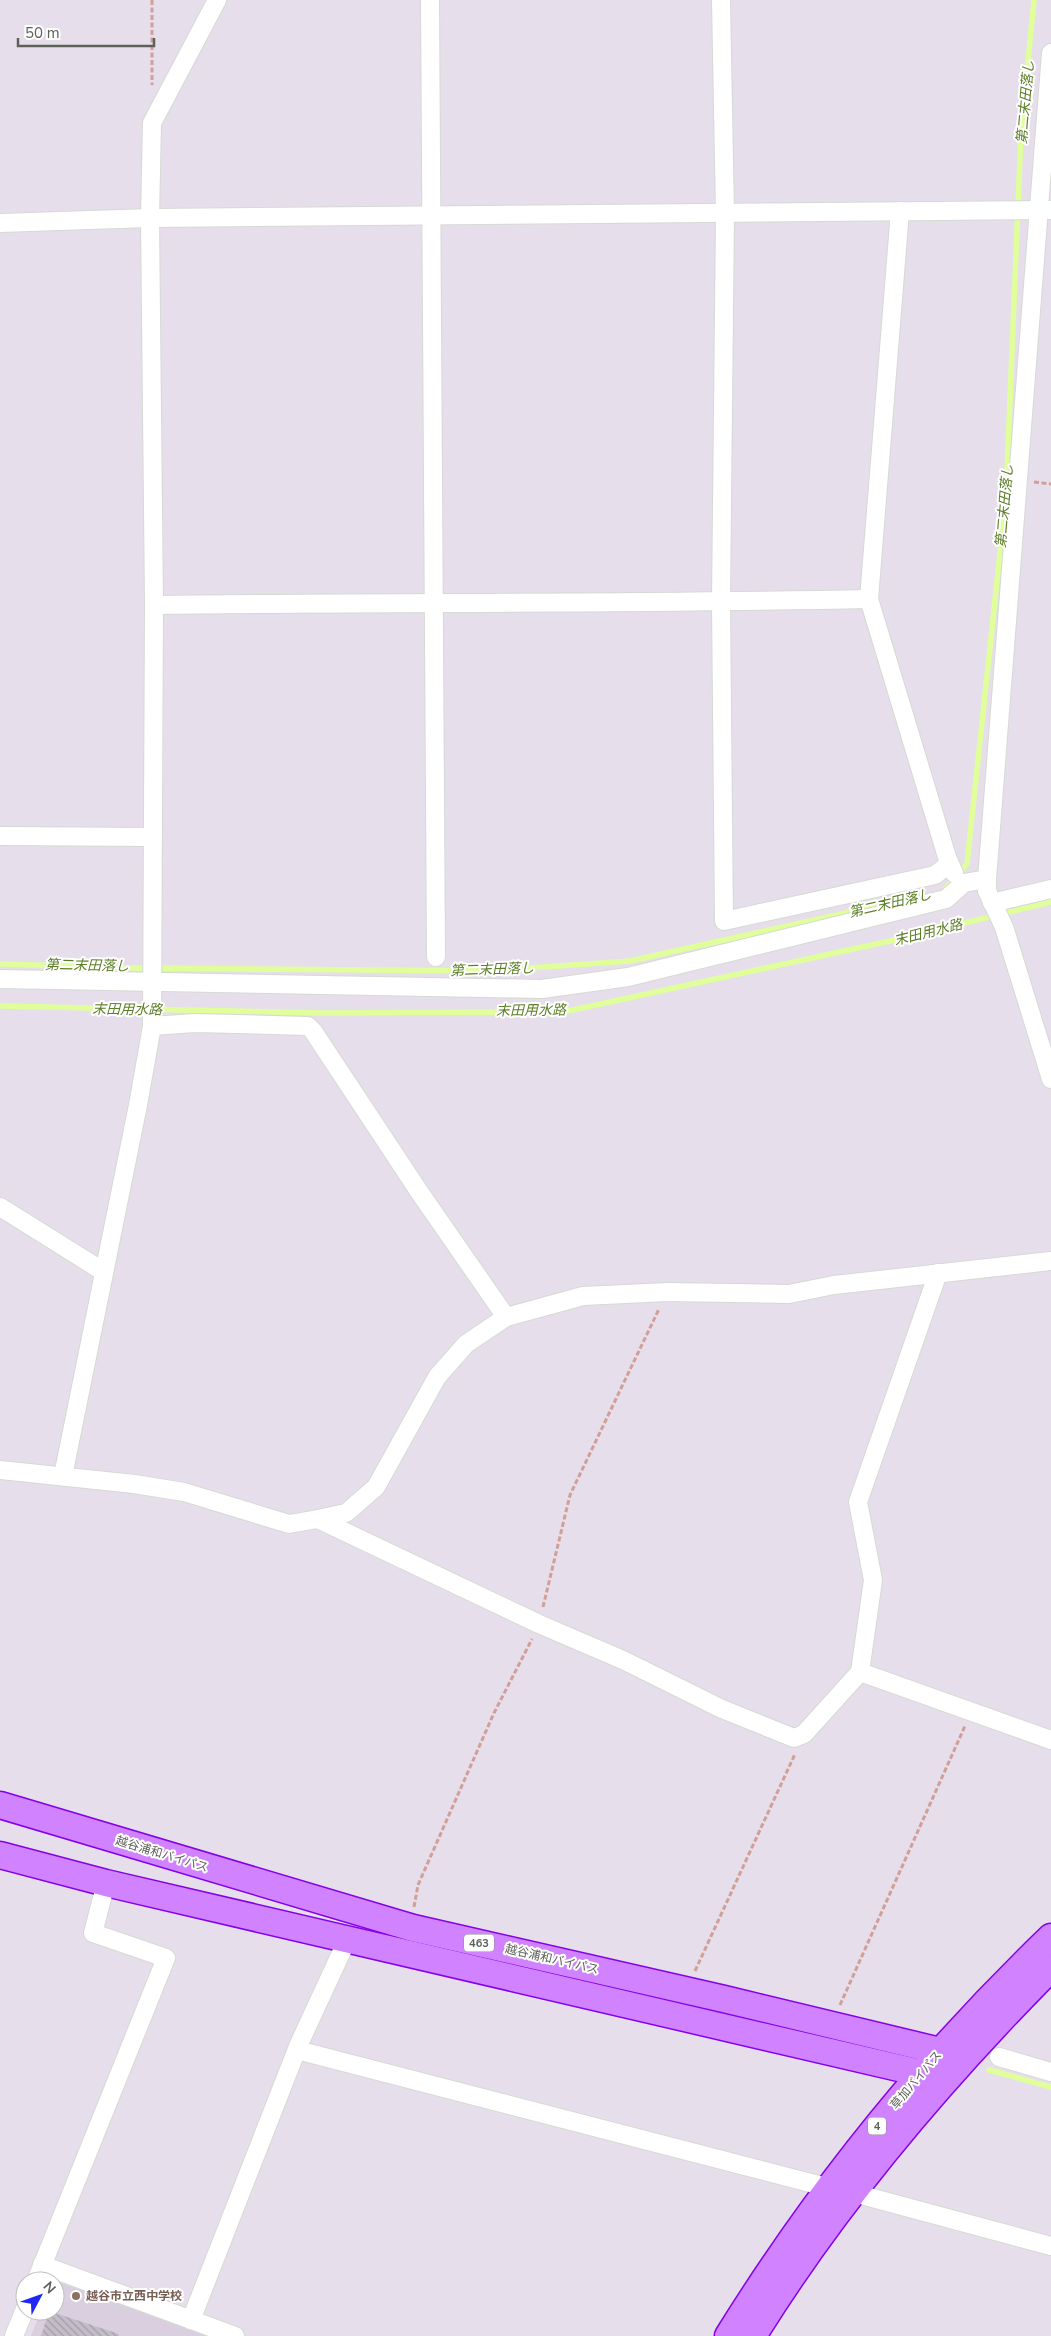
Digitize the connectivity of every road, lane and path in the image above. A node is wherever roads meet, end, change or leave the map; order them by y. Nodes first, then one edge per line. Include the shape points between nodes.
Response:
1 (152, 0) edge
2 (217, 0) edge
3 (430, 0) edge
4 (721, 0) edge
5 (1051, 53) edge
6 (152, 123) junction
7 (1045, 210) edge
8 (900, 211) junction
9 (725, 214) junction
10 (431, 216) junction
11 (150, 218) junction
12 (0, 223) edge
13 (869, 599) junction
14 (435, 602) junction
15 (721, 602) junction
16 (154, 605) junction
17 (0, 836) edge
18 (152, 838) junction
19 (949, 864) junction
20 (987, 879) junction
21 (964, 883) junction
22 (1051, 889) edge
23 (992, 903) junction
24 (436, 957) dead end
25 (0, 979) edge
26 (152, 980) junction
27 (152, 1026) junction
28 (1051, 1079) edge
29 (0, 1207) edge
30 (1051, 1261) edge
31 (104, 1272) junction
32 (938, 1273) junction
33 (667, 1292) junction
34 (506, 1317) junction
35 (1, 1473) edge
36 (63, 1476) junction
37 (318, 1519) junction
38 (539, 1624) junction
39 (860, 1672) junction
40 (971, 1711) junction
41 (804, 1734) junction
42 (1051, 1740) edge
43 (0, 1805) edge
44 (0, 1855) edge
45 (106, 1883) junction
46 (413, 1928) junction
47 (1051, 1937) edge
48 (348, 1938) junction
49 (1051, 1968) edge
50 (686, 1990) junction
51 (832, 2024) junction
52 (297, 2050) junction
53 (953, 2054) junction
54 (999, 2057) dead end
55 (1051, 2072) edge
56 (934, 2076) junction
57 (842, 2191) junction
58 (1051, 2246) edge
59 (40, 2271) edge
60 (65, 2281) edge
61 (191, 2320) junction
62 (20, 2321) edge
63 (14, 2336) edge
64 (235, 2336) edge
65 (728, 2336) edge
66 (753, 2336) edge

1 - 6 path
2 - 6 street
3 - 10 street
4 - 9 street
5 - 7 street
6 - 11 street
7 - 8 street
7 - 20 street via 1017,471
8 - 9 street
8 - 13 street
9 - 10 street
9 - 15 street
10 - 11 street
10 - 14 street
11 - 12 street
11 - 16 street
13 - 15 street
13 - 19 street
14 - 15 street
14 - 16 street
14 - 24 street
15 - 19 street via 724,921 935,875
16 - 18 street
17 - 18 street
18 - 26 street
19 - 21 street
20 - 21 street
20 - 23 street
21 - 26 street via 946,899 628,977 542,989
22 - 23 street
23 - 28 street via 1004,927
25 - 26 street
26 - 27 street
27 - 31 street
27 - 34 street via 196,1023 308,1026
29 - 31 street
30 - 32 street
31 - 36 street
32 - 33 street via 834,1285 789,1294
32 - 39 street via 858,1502 874,1580
33 - 34 street via 583,1296
33 - 38 path via 570,1495
34 - 37 street via 466,1344 437,1377 376,1487 346,1513
35 - 36 street
36 - 37 street via 184,1492 288,1524
37 - 38 street
38 - 41 street via 623,1660 722,1709 794,1738
38 - 46 path via 494,1713 418,1885
39 - 40 street
39 - 41 street
40 - 42 street
40 - 51 path
41 - 50 path
43 - 46 highway, 越谷浦和バイパス / 463
44 - 45 highway, 463
45 - 48 highway, 463
45 - 59 street via 93,1933 166,1958
46 - 50 highway, 越谷浦和バイパス / 463
47 - 53 highway, 草加バイパス / 4
48 - 52 street
48 - 56 highway, 463
49 - 53 highway, 草加バイパス / 4
50 - 51 highway, 越谷浦和バイパス / 463
51 - 53 highway, 越谷浦和バイパス / 463
52 - 57 street
52 - 61 street
53 - 56 highway, 草加バイパス / 4
54 - 55 street
56 - 57 highway, 草加バイパス / 4
57 - 58 street
57 - 65 highway, 草加バイパス / 4
57 - 66 highway, 草加バイパス / 4 via 803,2262
60 - 61 street
61 - 64 street
62 - 63 street

